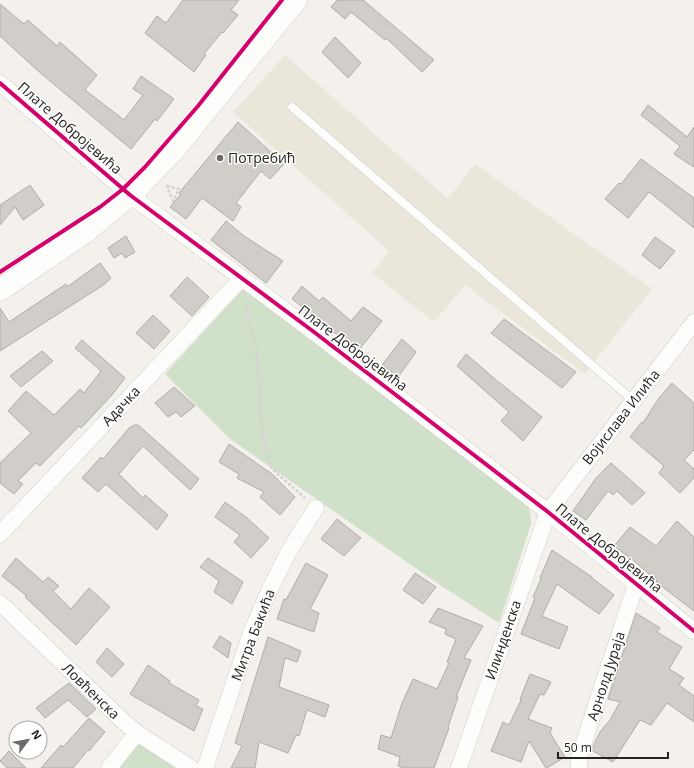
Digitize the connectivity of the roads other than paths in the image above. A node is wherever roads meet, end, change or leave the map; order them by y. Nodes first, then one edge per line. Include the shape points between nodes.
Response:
1 (296, 0) edge
2 (0, 83) edge
3 (292, 107) dead end
4 (130, 195) junction
5 (242, 278) junction
6 (0, 290) edge
7 (694, 322) edge
8 (634, 401) junction
9 (316, 508) road end
10 (548, 512) junction
11 (0, 534) edge
12 (636, 584) junction
13 (0, 603) edge
14 (694, 631) edge
15 (137, 733) junction
16 (109, 768) edge
17 (191, 768) edge
18 (205, 768) edge
19 (459, 768) edge
20 (579, 768) edge

1 - 4 main road via 172,152
2 - 4 street, Плате Добројевића
3 - 8 lane
4 - 5 street, Плате Добројевића
4 - 6 main road via 84,233
5 - 10 street, Плате Добројевића
5 - 11 street, Адачка
7 - 8 street, Војислава Илића
8 - 10 street, Војислава Илића
9 - 18 street, Митра Бакића via 270,589 252,630
10 - 12 street, Плате Добројевића
10 - 19 street, Илинденска
12 - 14 street, Плате Добројевића
12 - 20 street, Арнолд Јураја via 579,756
13 - 15 street, Ловћенска
15 - 16 street
15 - 17 street, Ловћенска

